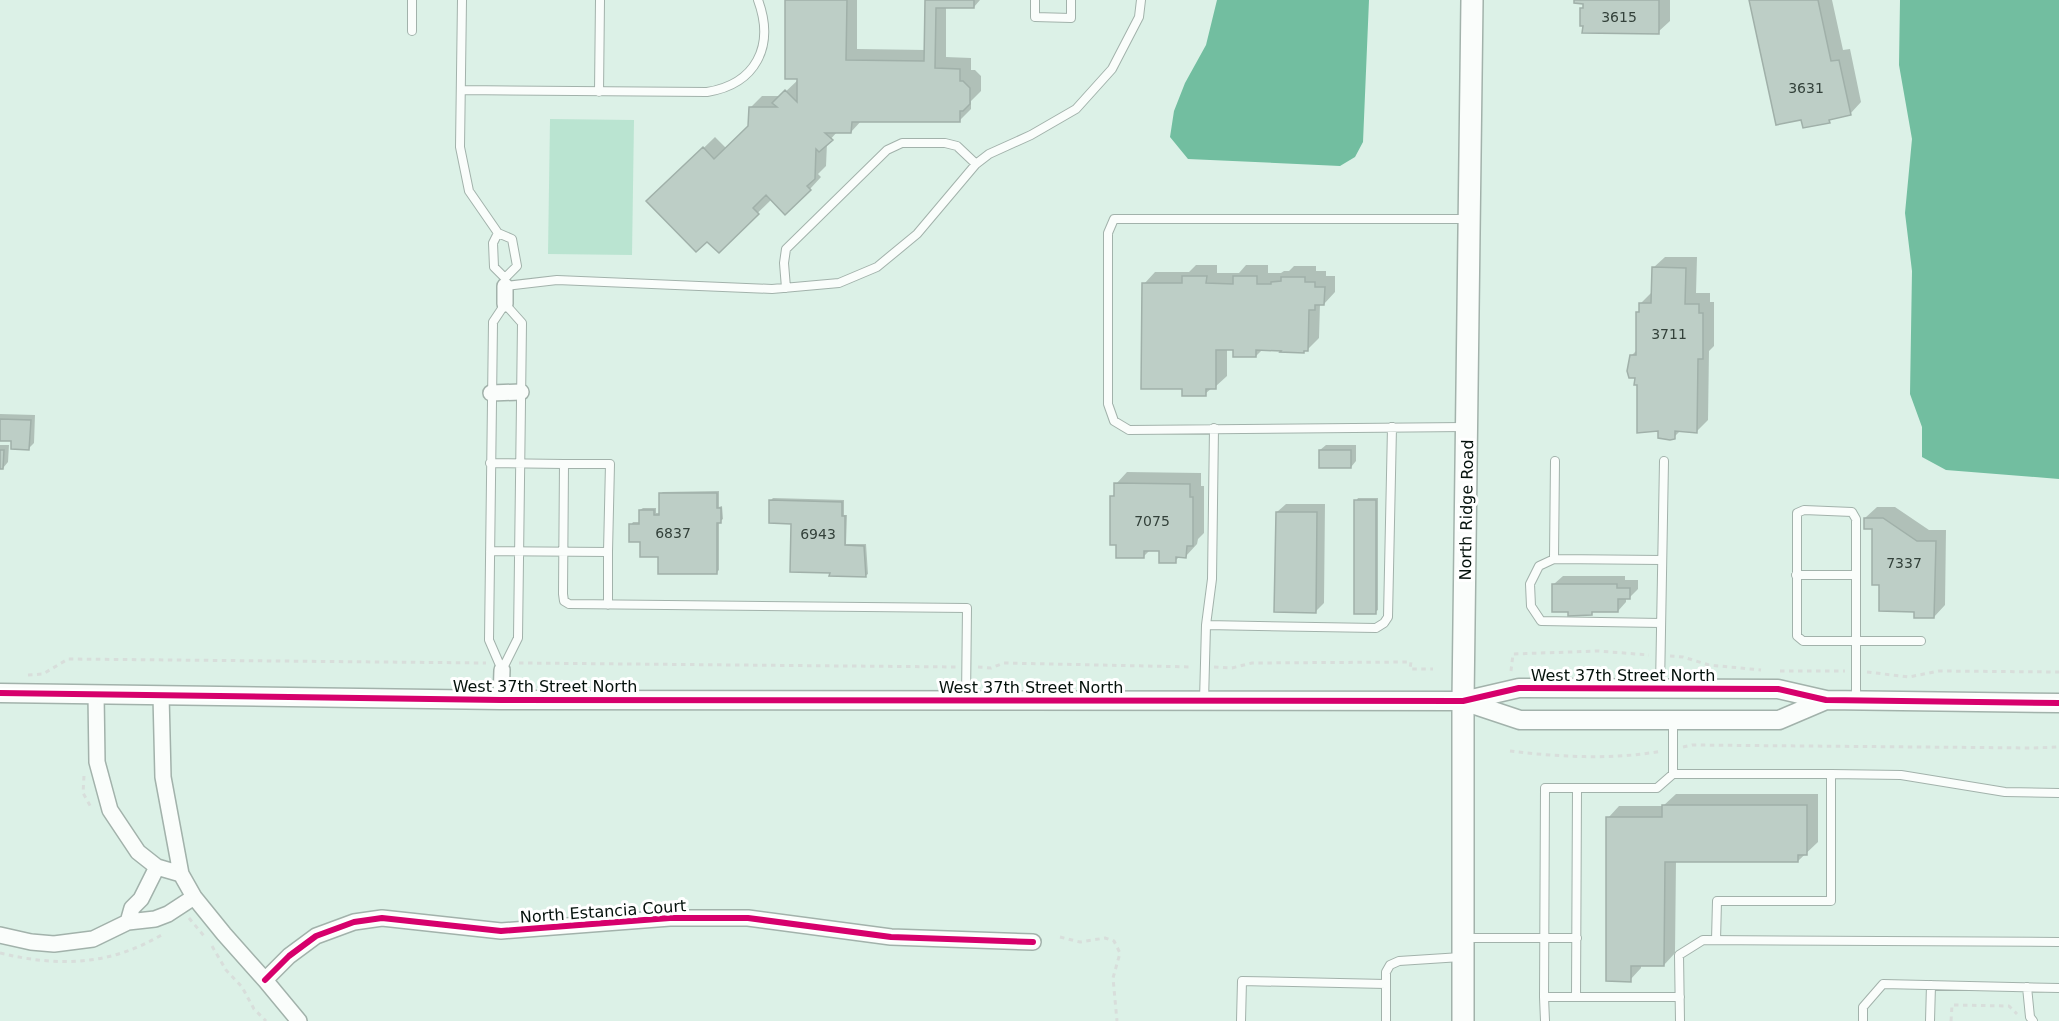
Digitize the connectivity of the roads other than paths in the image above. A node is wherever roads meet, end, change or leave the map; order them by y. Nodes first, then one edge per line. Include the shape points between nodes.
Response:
1 (412, 0) edge
2 (462, 0) edge
3 (600, 0) edge
4 (758, 0) edge
5 (1035, 0) edge
6 (1071, 0) edge
7 (1141, 0) edge
8 (1472, 0) edge
9 (412, 32) dead end
10 (461, 90) junction
11 (599, 92) junction
12 (976, 164) junction
13 (1469, 219) junction
14 (498, 233) junction
15 (505, 282) junction
16 (786, 288) junction
17 (505, 304) junction
18 (491, 393) junction
19 (521, 393) junction
20 (1392, 427) junction
21 (1467, 427) junction
22 (1214, 428) junction
23 (1555, 461) dead end
24 (1664, 461) dead end
25 (490, 463) junction
26 (521, 463) junction
27 (564, 464) junction
28 (490, 551) junction
29 (518, 551) junction
30 (562, 551) junction
31 (608, 552) junction
32 (1554, 559) junction
33 (1662, 560) junction
34 (1796, 575) junction
35 (1856, 575) junction
36 (608, 605) junction
37 (1661, 623) junction
38 (1206, 625) junction
39 (1855, 641) junction
40 (1921, 641) dead end
41 (502, 665) junction
42 (1659, 689) junction
43 (0, 693) edge
44 (96, 694) junction
45 (161, 695) junction
46 (501, 700) junction
47 (1827, 700) junction
48 (966, 701) junction
49 (1204, 701) junction
50 (1463, 701) junction
51 (1856, 701) junction
52 (2059, 703) edge
53 (1673, 720) junction
54 (1673, 774) junction
55 (1831, 774) junction
56 (1577, 788) junction
57 (2059, 792) edge
58 (157, 867) junction
59 (181, 874) junction
60 (194, 897) junction
61 (128, 922) junction
62 (0, 935) edge
63 (1544, 938) junction
64 (1577, 938) junction
65 (1716, 940) junction
66 (1033, 942) dead end
67 (2059, 942) edge
68 (1463, 947) junction
69 (265, 980) junction
70 (1386, 984) junction
71 (1931, 985) junction
72 (2027, 987) junction
73 (2059, 988) edge
74 (1544, 997) junction
75 (1576, 997) junction
76 (1680, 997) junction
77 (299, 1021) edge
78 (1241, 1021) edge
79 (1386, 1021) edge
80 (1463, 1021) edge
81 (1545, 1021) edge
82 (1680, 1021) edge
83 (1863, 1021) edge
84 (1930, 1021) edge
85 (2033, 1021) edge

1 - 9 lane
2 - 10 lane
3 - 11 lane
4 - 11 lane via 764,20 763,47 753,68 741,81 707,92
5 - 6 lane via 1035,17 1071,18
7 - 12 lane via 1139,16 1112,69 1076,109
8 - 13 main road, North Ridge Road
10 - 11 lane
10 - 14 lane via 460,147 469,190
12 - 16 lane via 916,234 877,267 839,283
12 - 16 lane via 957,146 945,143 902,143 887,150 786,249
13 - 21 main road, North Ridge Road
13 - 22 lane via 1114,219 1107,249 1108,404 1114,421 1130,430
14 - 15 lane via 493,243 494,267
14 - 15 lane via 512,238 517,266
15 - 16 lane via 557,280
15 - 17 street
17 - 18 lane via 493,322
17 - 19 lane via 522,323
18 - 19 street
18 - 25 lane
19 - 26 lane
20 - 21 lane
20 - 22 lane
20 - 38 lane via 1388,616 1384,623 1376,628
21 - 50 main road, North Ridge Road
22 - 38 lane via 1212,579
23 - 32 lane
24 - 33 lane
25 - 26 lane
25 - 28 lane
26 - 27 lane
26 - 29 lane
27 - 30 lane
27 - 31 lane via 610,465
28 - 29 lane
28 - 41 lane via 489,640
29 - 30 lane
29 - 41 lane via 519,638
30 - 31 lane
30 - 36 lane via 564,601 574,605
31 - 36 lane
32 - 33 lane
32 - 37 lane via 1539,566 1530,584 1531,606 1541,621
33 - 37 lane
34 - 35 lane
34 - 35 lane via 1797,513 1804,510 1852,512 1856,519
34 - 39 lane via 1797,636 1803,641
35 - 39 lane
36 - 48 lane via 967,608
37 - 42 lane
38 - 49 lane
39 - 40 lane
39 - 51 lane
41 - 46 street
42 - 47 street, West 37th Street North via 1778,689
42 - 50 street, West 37th Street North via 1519,688
43 - 44 street, West 37th Street North
44 - 45 street, West 37th Street North
44 - 58 street via 97,762 110,810 132,845
45 - 46 street, West 37th Street North
45 - 59 street via 163,777
46 - 48 street, West 37th Street North
47 - 51 street, West 37th Street North
47 - 53 street, West 37th Street North via 1779,720
48 - 49 street, West 37th Street North
49 - 50 street, West 37th Street North
50 - 53 street, West 37th Street North via 1520,720
50 - 68 main road, North Ridge Road
51 - 52 street, West 37th Street North
53 - 54 lane
54 - 55 lane
54 - 56 lane via 1657,788
55 - 57 lane via 1901,775 2005,792
55 - 65 lane via 1831,901 1717,901
56 - 63 lane via 1545,788
56 - 64 lane
58 - 59 street
58 - 61 street
59 - 60 street
60 - 61 street via 155,920
60 - 69 street
61 - 62 street via 93,939 54,944
63 - 64 lane
63 - 68 lane
63 - 74 lane
64 - 75 lane
65 - 67 lane
65 - 76 lane via 1703,940 1679,955
66 - 69 street, North Estancia Court via 891,937 748,918 670,918 501,931 382,918 354,922 316,936
68 - 70 lane via 1390,965
68 - 80 main road, North Ridge Road
69 - 77 street
70 - 78 lane via 1242,981
70 - 79 lane
71 - 72 lane
71 - 83 lane via 1883,984 1863,1007
71 - 84 lane
72 - 73 lane
72 - 85 lane
74 - 75 lane
74 - 81 lane
75 - 76 lane
76 - 82 lane

